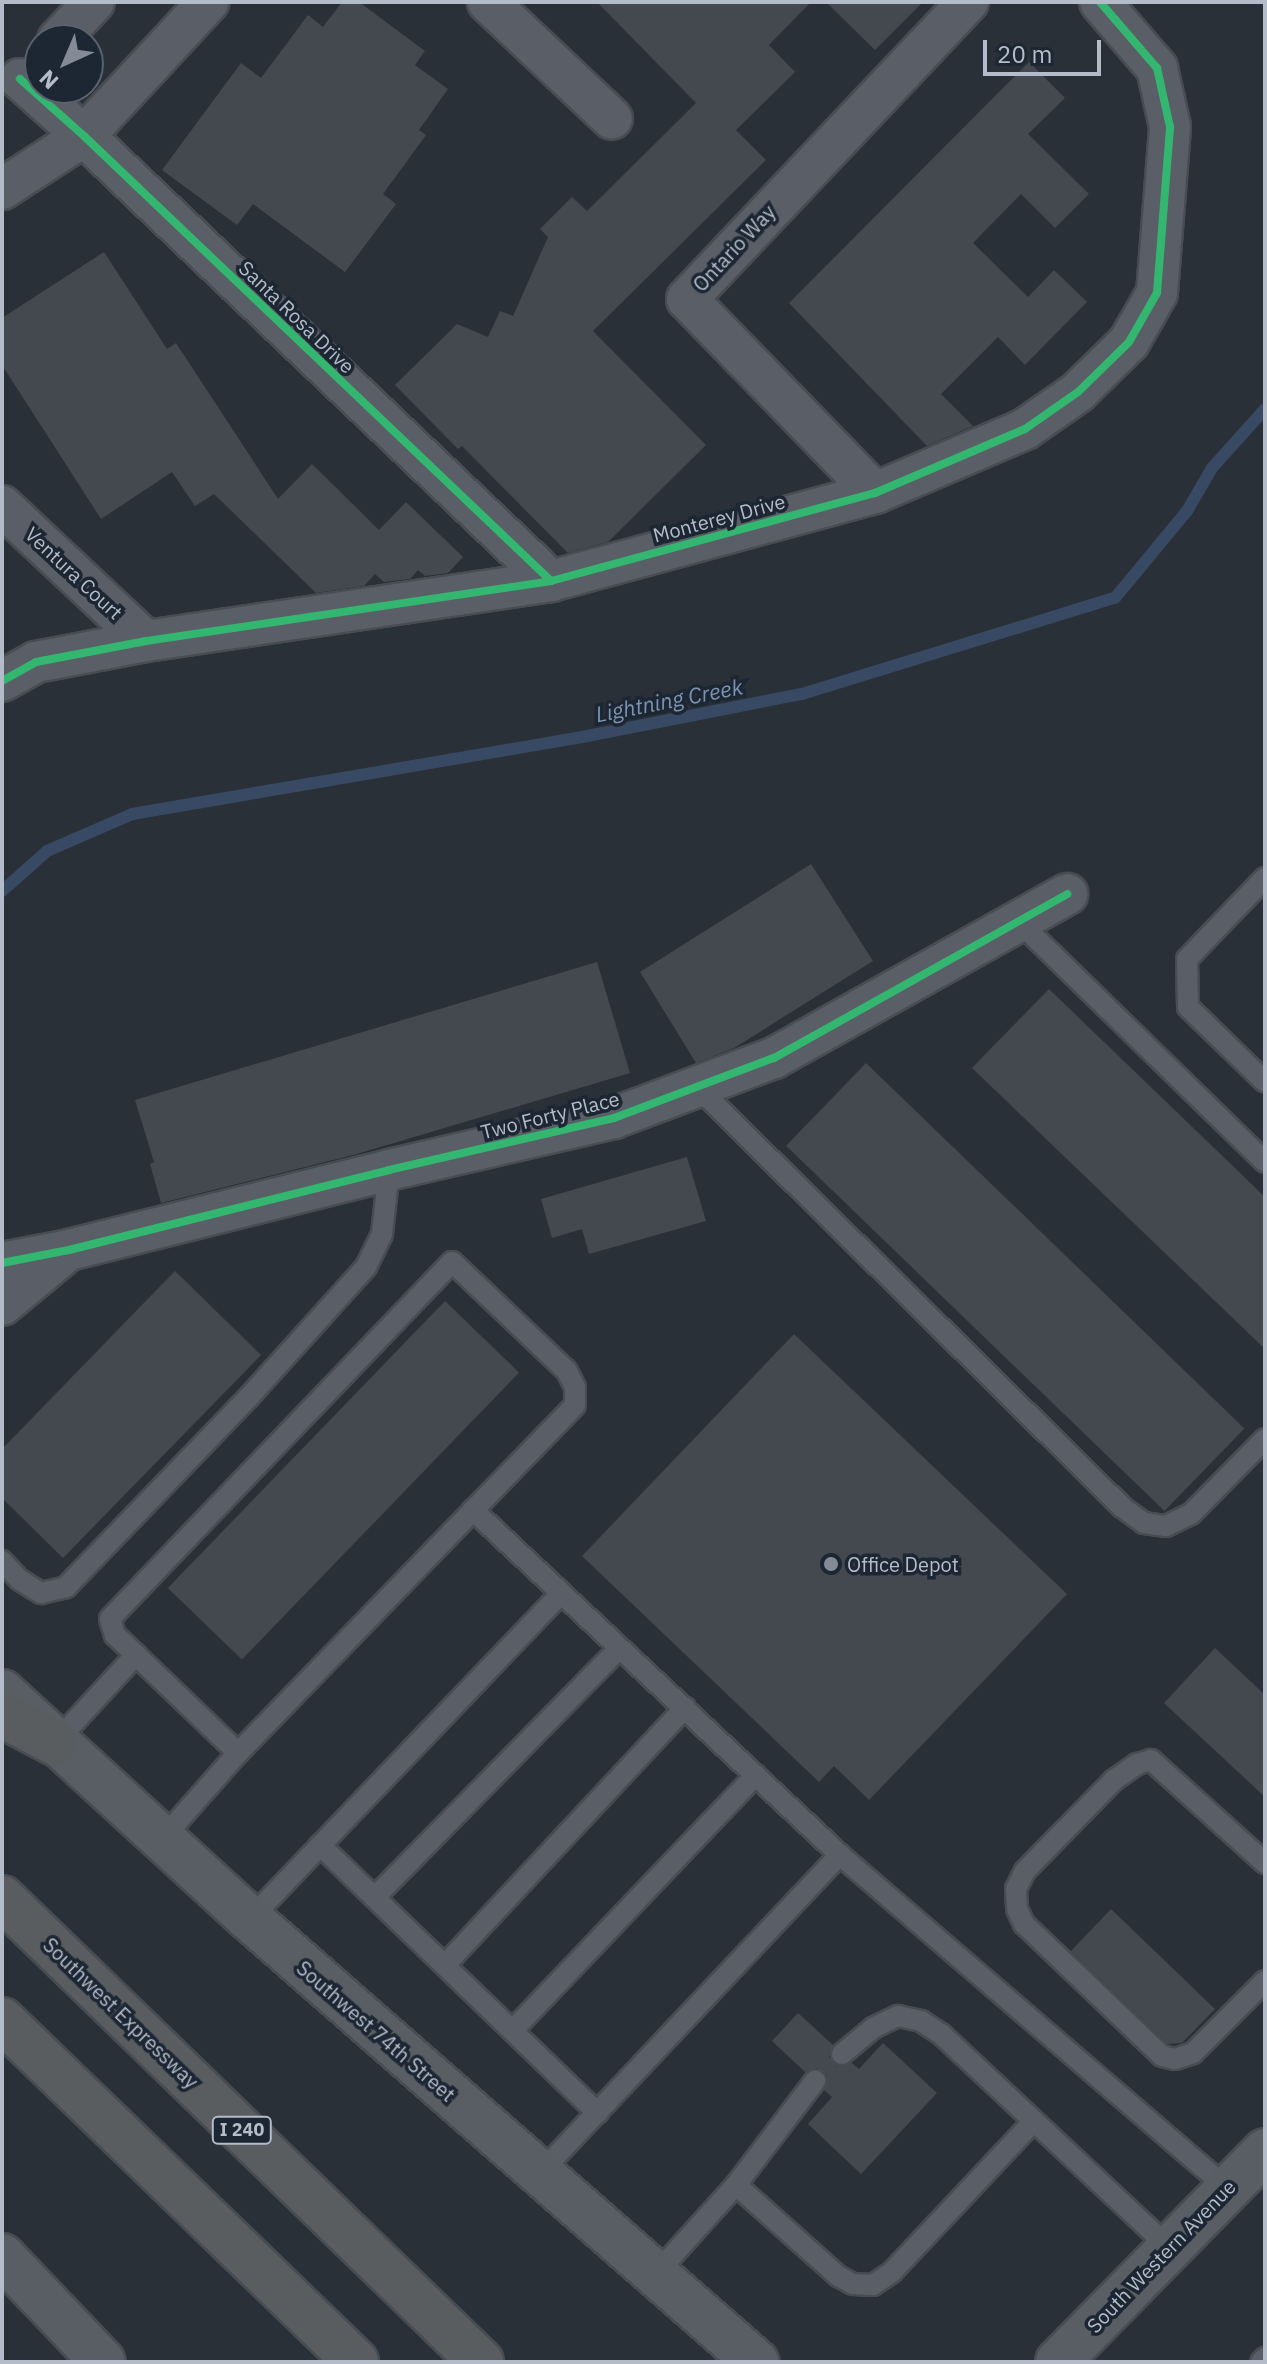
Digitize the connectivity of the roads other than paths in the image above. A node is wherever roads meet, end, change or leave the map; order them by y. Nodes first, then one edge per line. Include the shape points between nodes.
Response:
1 (94, 2) edge
2 (208, 2) edge
3 (488, 2) edge
4 (968, 2) edge
5 (1100, 2) edge
6 (73, 24) edge
7 (21, 76) edge
8 (612, 119) dead end
9 (84, 136) junction
10 (2, 189) edge
11 (875, 493) junction
12 (2, 506) edge
13 (551, 581) junction
14 (146, 641) junction
15 (2, 681) edge
16 (1265, 878) edge
17 (1067, 894) dead end
18 (1018, 921) junction
19 (1265, 1082) edge
20 (697, 1087) junction
21 (1265, 1162) edge
22 (389, 1170) junction
23 (69, 1250) junction
24 (2, 1263) edge
25 (2, 1305) edge
26 (1265, 1439) edge
27 (473, 1510) junction
28 (2, 1561) edge
29 (562, 1593) junction
30 (620, 1648) junction
31 (136, 1655) junction
32 (2, 1692) edge
33 (685, 1708) junction
34 (2, 1715) edge
35 (55, 1743) junction
36 (238, 1753) junction
37 (756, 1775) junction
38 (163, 1838) junction
39 (320, 1845) junction
40 (840, 1855) junction
41 (1265, 1863) edge
42 (375, 1897) junction
43 (2, 1898) edge
44 (250, 1919) junction
45 (445, 1965) junction
46 (1265, 1981) edge
47 (2, 2020) edge
48 (513, 2030) junction
49 (842, 2054) dead end
50 (815, 2081) dead end
51 (598, 2113) junction
52 (1033, 2122) junction
53 (1265, 2151) edge
54 (539, 2174) junction
55 (736, 2185) junction
56 (1227, 2188) junction
57 (1169, 2247) junction
58 (2, 2256) edge
59 (654, 2276) junction
60 (748, 2358) edge
61 (1265, 2358) edge
62 (103, 2362) edge
63 (356, 2362) edge
64 (481, 2362) edge
65 (1058, 2362) edge
66 (1261, 2362) edge

1 - 6 street
2 - 9 street
3 - 8 street
4 - 11 street, Ontario Way via 687,299
5 - 11 street, Monterey Drive via 1157,68 1170,127 1157,293 1129,342 1078,392 1025,429
7 - 9 street, Santa Rosa Drive
9 - 10 street
9 - 13 street, Santa Rosa Drive
11 - 13 street, Monterey Drive
12 - 14 street, Ventura Court
13 - 14 street, Monterey Drive
14 - 15 street, Monterey Drive via 36,662
16 - 19 lane via 1187,959 1188,1007
17 - 18 street, Two Forty Place
18 - 20 street, Two Forty Place via 774,1058
18 - 21 lane
20 - 22 street, Two Forty Place via 614,1118
20 - 26 lane via 1144,1523 1166,1526 1191,1514
22 - 23 street, Two Forty Place
22 - 28 lane via 382,1234 366,1267 66,1587 41,1593
23 - 24 street, Two Forty Place
23 - 25 street, Two Forty Place
27 - 29 lane
27 - 31 lane via 575,1405 575,1387 567,1371 452,1262 118,1606 110,1619 115,1635
27 - 36 lane
29 - 30 lane
29 - 39 lane
30 - 33 lane
30 - 42 lane
31 - 35 lane
31 - 36 lane
32 - 35 main road, Southwest 74th Street
33 - 37 lane
33 - 45 lane
34 - 35 highway
35 - 38 main road, Southwest 74th Street
36 - 38 lane
37 - 40 lane
37 - 48 lane
38 - 44 main road, Southwest 74th Street
39 - 42 lane
39 - 44 lane
40 - 51 lane
40 - 56 lane
41 - 46 lane via 1151,1760 1114,1780 1025,1871 1016,1889 1024,1924 1162,2056 1175,2059 1193,2053
42 - 45 lane
43 - 64 highway, Southwest Expressway / I 240
44 - 54 main road, Southwest 74th Street
45 - 48 lane
47 - 63 highway
48 - 51 lane
49 - 52 lane via 873,2028 898,2016 921,2021
50 - 55 lane
51 - 54 lane
52 - 55 lane via 892,2272 873,2285 853,2284 838,2276
52 - 57 lane
53 - 56 main road, South Western Avenue
54 - 59 main road, Southwest 74th Street
55 - 59 lane
56 - 57 main road, South Western Avenue
57 - 65 main road, South Western Avenue
58 - 62 main road
59 - 60 main road, Southwest 74th Street
61 - 66 lane

